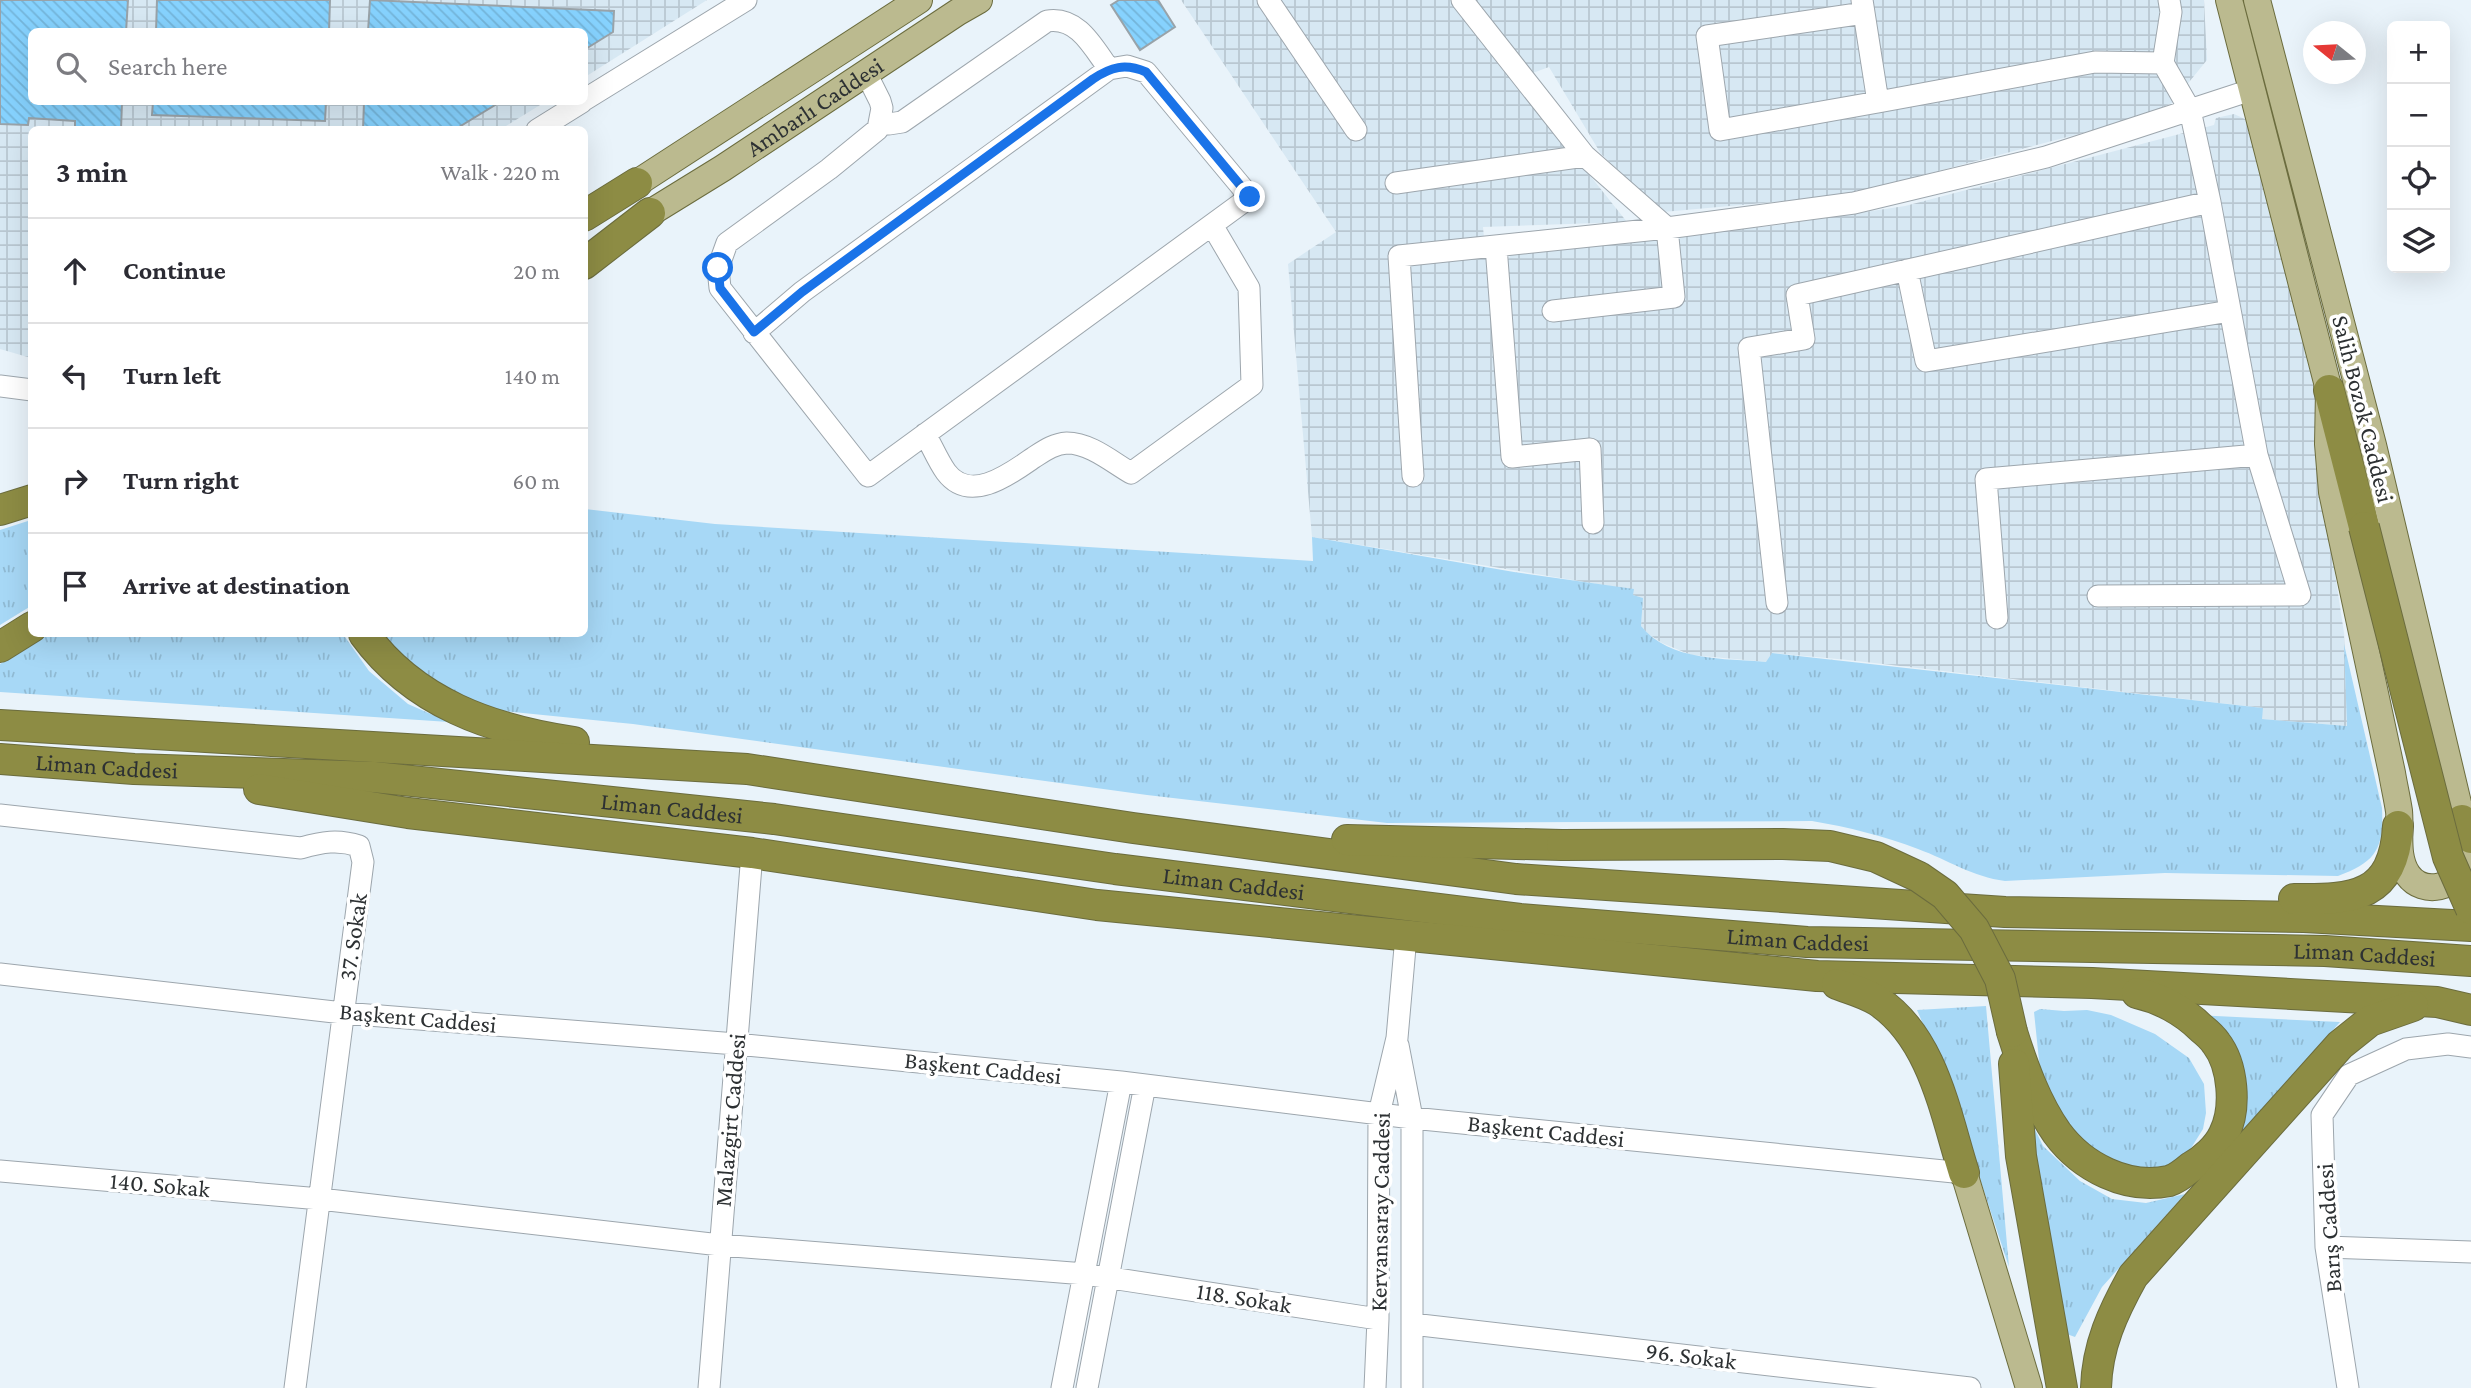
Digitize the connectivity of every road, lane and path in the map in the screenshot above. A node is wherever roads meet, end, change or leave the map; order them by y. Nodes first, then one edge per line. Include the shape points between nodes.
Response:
1 (746, 0) edge
2 (919, 0) edge
3 (979, 0) edge
4 (1268, 0) edge
5 (1462, 0) edge
6 (2169, 0) edge
7 (2229, 0) edge
8 (2257, 0) edge
9 (1863, 7) edge
10 (2163, 63) junction
11 (1109, 69) junction
12 (866, 73) junction
13 (2251, 90) junction
14 (588, 98) edge
15 (1878, 102) junction
16 (577, 105) edge
17 (2190, 110) junction
18 (881, 119) junction
19 (543, 126) edge
20 (1356, 130) dead end
21 (1586, 156) junction
22 (637, 183) joint
23 (1396, 183) dead end
24 (2210, 202) junction
25 (650, 213) junction
26 (588, 214) edge
27 (1212, 225) junction
28 (1667, 228) junction
29 (1496, 246) junction
30 (588, 252) edge
31 (588, 261) edge
32 (1907, 270) junction
33 (1553, 311) dead end
34 (2230, 311) junction
35 (754, 332) junction
36 (0, 386) edge
37 (28, 390) edge
38 (2329, 390) junction
39 (925, 434) junction
40 (2257, 455) junction
41 (1413, 476) dead end
42 (28, 501) edge
43 (0, 510) edge
44 (1593, 523) dead end
45 (2098, 596) dead end
46 (1777, 603) dead end
47 (1997, 618) dead end
48 (28, 629) edge
49 (366, 637) edge
50 (0, 646) edge
51 (0, 725) edge
52 (0, 759) edge
53 (134, 769) junction
54 (747, 769) junction
55 (0, 816) edge
56 (2398, 826) junction
57 (1133, 828) junction
58 (2466, 829) edge
59 (752, 853) junction
60 (2471, 909) edge
61 (2073, 913) junction
62 (2471, 926) edge
63 (1406, 936) junction
64 (2471, 961) edge
65 (0, 974) edge
66 (1817, 976) junction
67 (2092, 984) junction
68 (2437, 1002) junction
69 (2471, 1010) edge
70 (343, 1013) junction
71 (2012, 1032) junction
72 (1396, 1038) junction
73 (736, 1044) junction
74 (2471, 1047) edge
75 (1121, 1082) junction
76 (1145, 1085) junction
77 (1379, 1114) junction
78 (1412, 1118) junction
79 (0, 1171) edge
80 (1964, 1173) junction
81 (320, 1199) junction
82 (720, 1245) junction
83 (2326, 1247) junction
84 (2471, 1252) edge
85 (1085, 1274) junction
86 (1110, 1278) junction
87 (1378, 1319) junction
88 (1412, 1324) junction
89 (295, 1388) edge
90 (709, 1388) edge
91 (1062, 1388) edge
92 (1087, 1388) edge
93 (1375, 1388) edge
94 (1412, 1388) edge
95 (1970, 1388) edge
96 (2029, 1388) edge
97 (2063, 1388) edge
98 (2096, 1388) edge
99 (2348, 1388) edge

1 - 14 street
2 - 22 main road, Ambarlı Caddesi
3 - 12 main road, Ambarlı Caddesi
4 - 20 street
5 - 21 street
6 - 10 street via 2172,12
7 - 13 main road, Salih Bozok Caddesi
8 - 58 main road, Salih Bozok Caddesi via 2374,445
9 - 15 street
9 - 15 street via 1707,36 1720,130
10 - 15 street via 2095,62
10 - 17 street
11 - 18 street via 1077,28 1061,20 1047,21 902,122 889,124
11 - 27 street via 1127,66 1146,72 1250,197
11 - 35 street via 802,292
12 - 18 street via 880,101
12 - 25 main road, Ambarlı Caddesi
13 - 17 street
13 - 38 main road, Salih Bozok Caddesi
16 - 19 street
17 - 24 street
17 - 28 street via 2046,158 1854,203
18 - 35 street via 877,129 829,169 727,243 718,268 720,288
21 - 23 street
21 - 28 street
22 - 26 highway
24 - 32 street
24 - 34 street
25 - 30 highway
25 - 31 highway
27 - 39 street
27 - 39 street via 1249,288 1252,385 1131,473 1084,446 1067,443 1049,447 991,484 974,486 947,474
28 - 29 street
28 - 33 street via 1674,298
29 - 41 street via 1399,256
29 - 44 street via 1511,457 1590,449
32 - 34 street via 1926,360
32 - 46 street via 1797,295 1804,339 1749,348
34 - 40 street
35 - 39 street via 868,476
36 - 37 street
38 - 56 main road, Salih Bozok Caddesi via 2332,492 2392,773
38 - 60 highway, bridge via 2448,858
40 - 45 street via 2300,595
40 - 47 street via 1986,479
42 - 43 highway
48 - 50 highway
49 - 54 highway via 380,656 416,687 467,715 535,736
51 - 54 highway, Liman Caddesi
52 - 53 highway, Liman Caddesi
53 - 59 highway via 408,813
53 - 64 highway, Liman Caddesi via 374,777 760,817 1115,869 1520,919 1807,942 2325,951
54 - 57 highway, Liman Caddesi
55 - 70 street, 37. Sokak via 302,848 343,841 359,846 363,863
56 - 58 main road, Salih Bozok Caddesi via 2407,875 2432,888 2459,877
56 - 61 highway via 2393,859 2383,879 2360,894 2325,899 2143,900
57 - 61 highway, Liman Caddesi via 1516,880
57 - 71 highway, bridge via 1343,840 1830,846 1876,857 1945,895 1974,929 2000,979
59 - 63 highway via 1097,905
59 - 73 street, Malazgirt Caddesi
61 - 62 highway, Liman Caddesi via 2304,917
63 - 66 highway
63 - 72 street, Kervansaray Caddesi
65 - 70 street, Başkent Caddesi
66 - 67 highway
66 - 80 highway via 1876,999 1903,1021 1930,1065
67 - 68 highway
67 - 71 highway via 2149,995 2188,1016 2217,1044 2231,1074 2232,1101 2224,1134 2204,1160 2170,1181 2137,1182 2109,1175 2080,1157 2058,1135 2038,1101
68 - 69 highway
68 - 98 highway via 2370,1021 2340,1045 2133,1276 2110,1318
70 - 73 street, Başkent Caddesi
70 - 81 street, 37. Sokak
71 - 97 highway via 2021,1156
72 - 77 street, Kervansaray Caddesi
72 - 78 street, Kervansaray Caddesi
73 - 75 street, Başkent Caddesi
73 - 82 street, Malazgirt Caddesi
74 - 83 street, Barış Caddesi via 2448,1044 2406,1049 2349,1075 2322,1115
75 - 76 street, Başkent Caddesi
75 - 85 street
76 - 77 street, Başkent Caddesi
76 - 86 street
77 - 78 street, Başkent Caddesi
77 - 87 street, Kervansaray Caddesi
78 - 80 street, Başkent Caddesi
78 - 88 street, Kervansaray Caddesi
79 - 81 street, 140. Sokak
80 - 96 main road
81 - 82 street, 140. Sokak
81 - 89 street, 37. Sokak
82 - 85 street, 118. Sokak
82 - 90 street, Malazgirt Caddesi
83 - 84 street
83 - 99 street, Barış Caddesi
85 - 86 street, 118. Sokak
85 - 91 street
86 - 87 street, 118. Sokak
86 - 92 street
87 - 93 street, Kervansaray Caddesi
88 - 94 street, Kervansaray Caddesi
88 - 95 street, 96. Sokak

